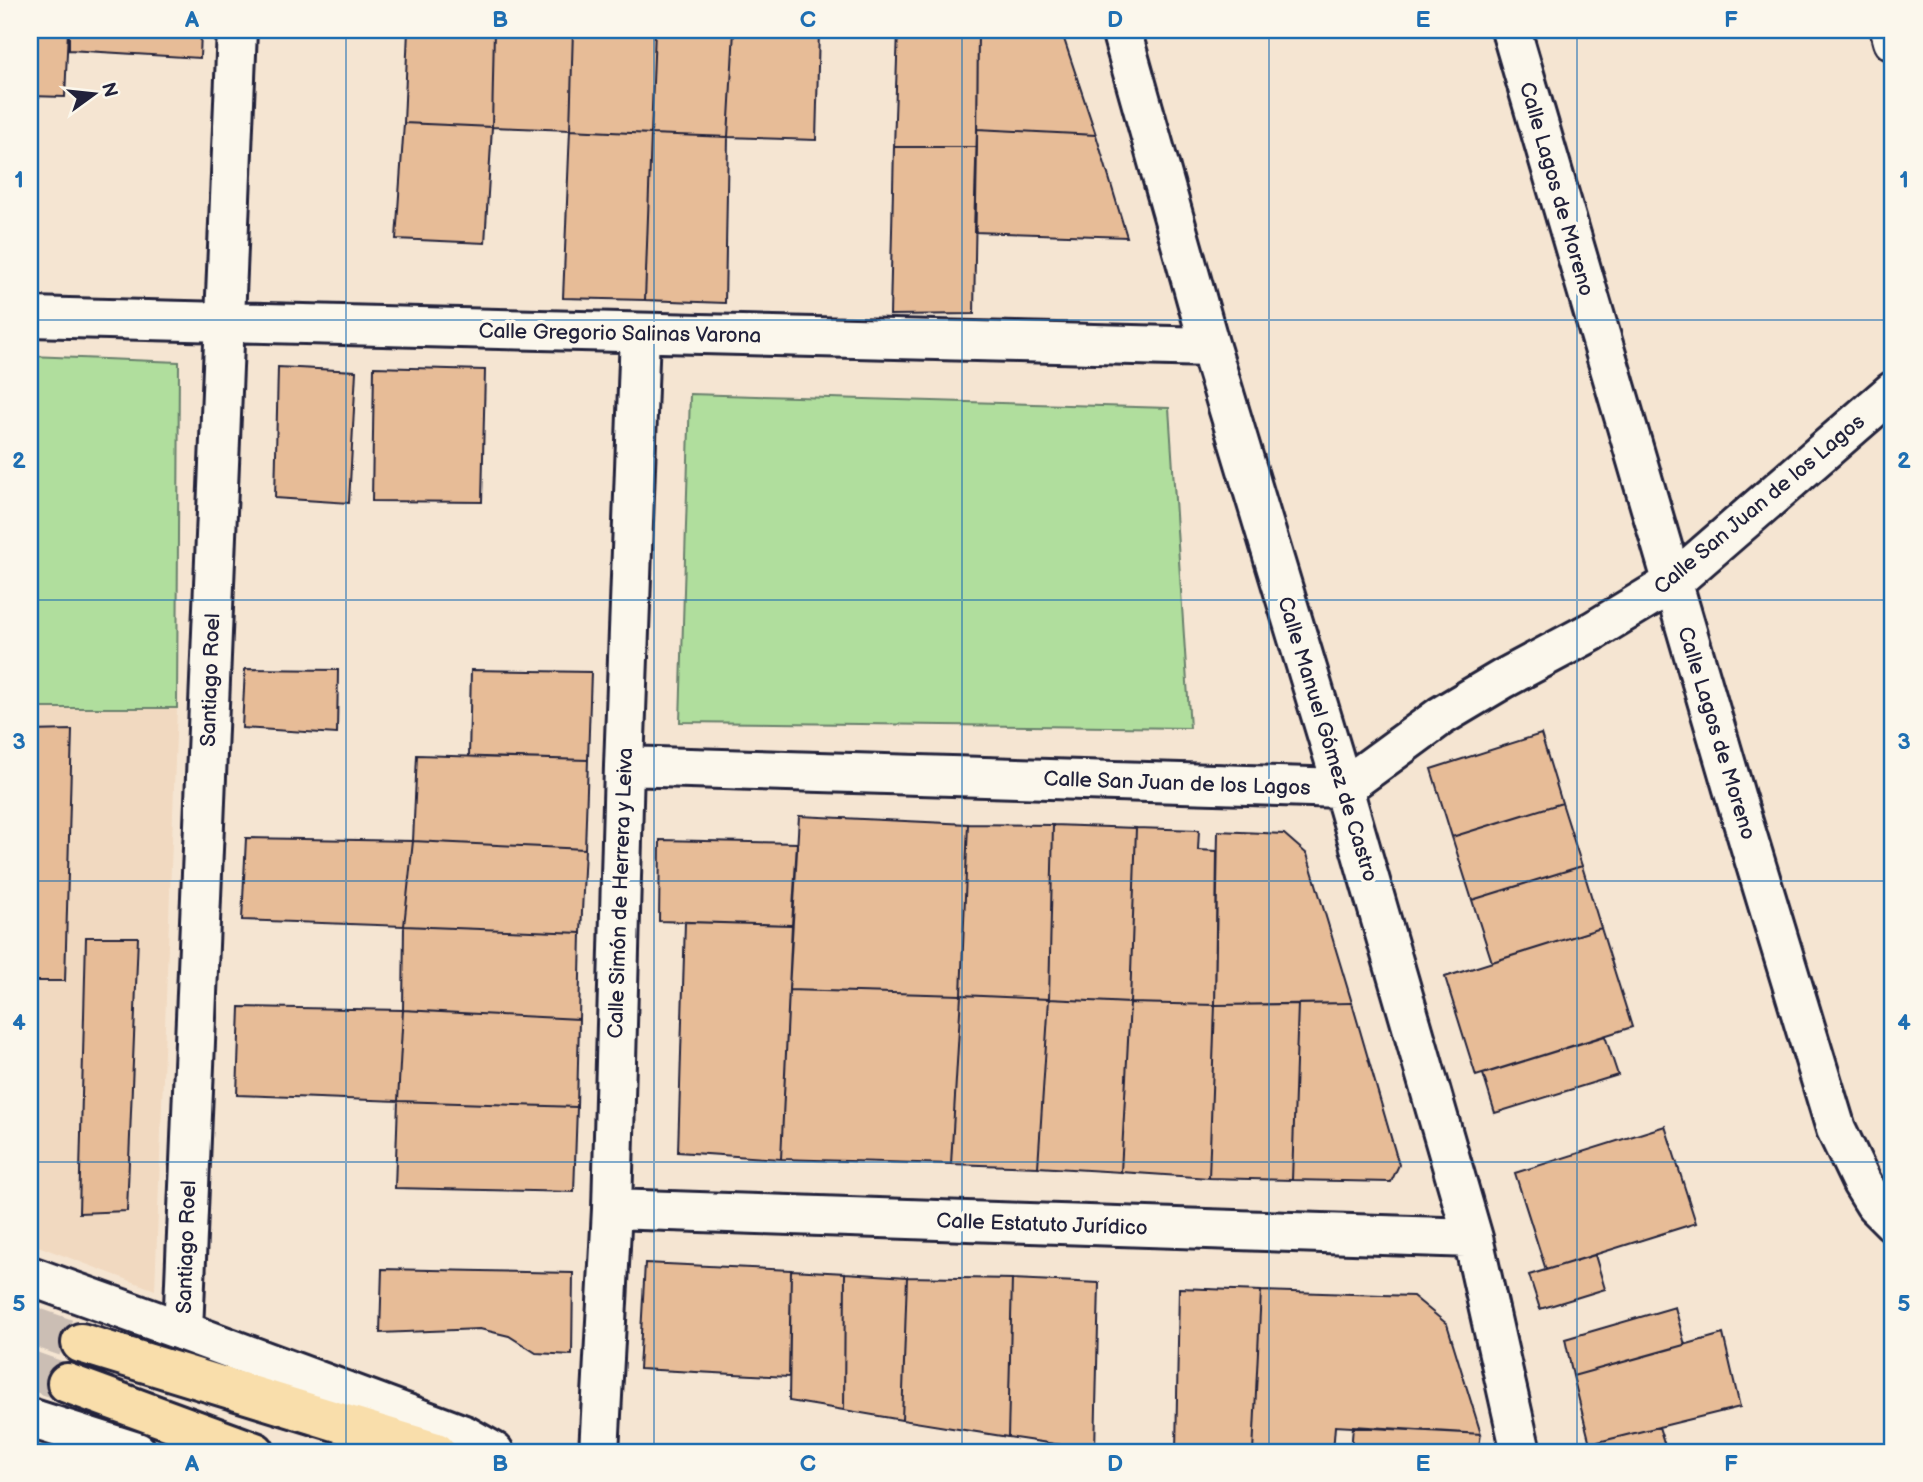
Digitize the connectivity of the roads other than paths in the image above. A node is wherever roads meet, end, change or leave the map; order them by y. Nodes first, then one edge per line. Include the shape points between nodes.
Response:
1 (237, 30) edge
2 (1121, 30) edge
3 (1511, 30) edge
4 (1890, 30) edge
5 (1893, 41) edge
6 (30, 317) edge
7 (225, 323) junction
8 (640, 334) junction
9 (1210, 346) junction
10 (1893, 391) edge
11 (1672, 583) junction
12 (624, 766) junction
13 (1343, 788) junction
14 (612, 1209) junction
15 (1893, 1222) edge
16 (1472, 1238) junction
17 (30, 1276) edge
18 (183, 1331) junction
19 (81, 1343) tunnel mouth
20 (67, 1383) tunnel mouth
21 (30, 1418) edge
22 (111, 1449) edge
23 (255, 1452) edge
24 (436, 1452) edge
25 (494, 1452) edge
26 (599, 1452) edge
27 (1521, 1452) edge

1 - 7 street, Santiago Roel
2 - 9 street, Calle Manuel Gómez de Castro
3 - 11 street, Calle Lagos de Moreno
4 - 5 street
6 - 7 street, Calle Gregorio Salinas Varona
7 - 8 street, Calle Gregorio Salinas Varona
7 - 18 street, Santiago Roel
8 - 9 street, Calle Gregorio Salinas Varona
8 - 12 street, Calle Simón de Herrera y Leiva
9 - 13 street, Calle Manuel Gómez de Castro
10 - 11 street, Calle San Juan de los Lagos
11 - 13 street, Calle San Juan de los Lagos via 1441,716
11 - 15 street, Calle Lagos de Moreno via 1836,1129 1862,1183
12 - 13 street, Calle San Juan de los Lagos
12 - 14 street, Calle Simón de Herrera y Leiva
13 - 16 street, Calle Manuel Gómez de Castro
14 - 16 street, Calle Estatuto Jurídico
14 - 26 street, Calle Simón de Herrera y Leiva
16 - 27 street, Calle Manuel Gómez de Castro
17 - 18 street
18 - 25 street via 464,1435
19 - 24 main road
20 - 23 main road
21 - 22 street

